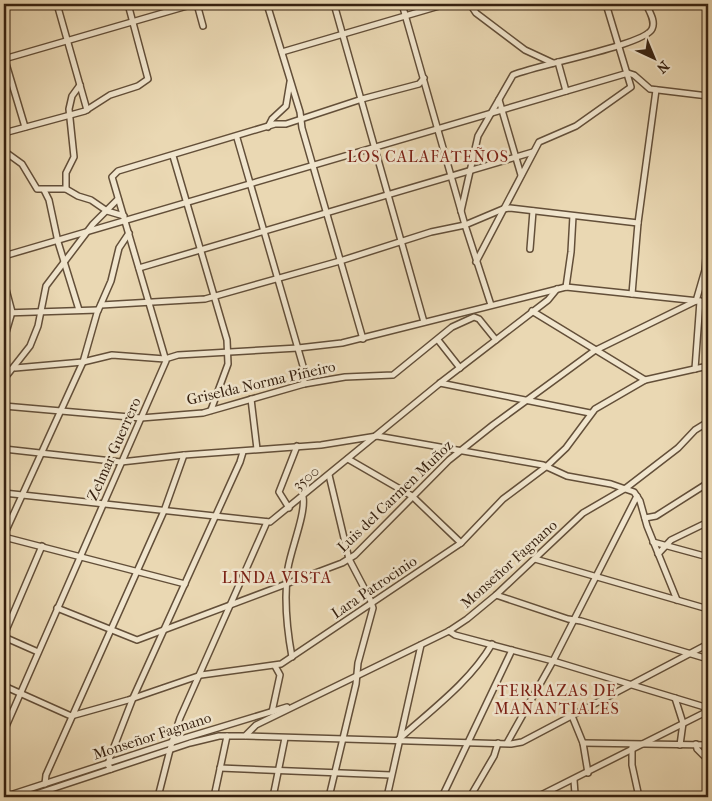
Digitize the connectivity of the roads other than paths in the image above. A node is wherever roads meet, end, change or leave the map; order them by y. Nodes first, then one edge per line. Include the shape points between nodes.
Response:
1 (57, 4) edge
2 (128, 4) edge
3 (195, 4) edge
4 (267, 4) edge
5 (334, 4) edge
6 (402, 4) edge
7 (446, 4) edge
8 (470, 4) edge
9 (606, 4) edge
10 (646, 4) edge
11 (406, 15) junction
12 (133, 21) junction
13 (203, 26) dead end
14 (342, 34) junction
15 (67, 40) junction
16 (619, 45) junction
17 (282, 52) junction
18 (4, 58) edge
19 (556, 62) junction
20 (627, 73) junction
21 (424, 78) junction
22 (290, 79) junction
23 (80, 85) junction
24 (656, 90) junction
25 (566, 91) junction
26 (708, 96) edge
27 (362, 99) junction
28 (499, 100) junction
29 (87, 110) junction
30 (502, 110) junction
31 (491, 113) junction
32 (70, 115) junction
33 (301, 117) junction
34 (25, 127) junction
35 (268, 127) junction
36 (438, 128) junction
37 (4, 133) edge
38 (236, 138) junction
39 (375, 147) junction
40 (4, 151) edge
41 (533, 152) junction
42 (173, 156) junction
43 (516, 157) junction
44 (313, 164) junction
45 (470, 171) junction
46 (521, 175) junction
47 (452, 176) junction
48 (249, 184) junction
49 (66, 189) junction
50 (44, 190) junction
51 (389, 194) junction
52 (118, 199) junction
53 (186, 203) junction
54 (503, 209) junction
55 (107, 211) junction
56 (461, 211) junction
57 (533, 211) junction
58 (326, 213) junction
59 (573, 216) junction
60 (124, 217) junction
61 (638, 223) junction
62 (465, 225) junction
63 (88, 230) junction
64 (263, 232) junction
65 (129, 233) junction
66 (708, 235) edge
67 (58, 240) junction
68 (402, 242) junction
69 (530, 249) dead end
70 (199, 250) junction
71 (4, 256) edge
72 (64, 261) junction
73 (340, 261) junction
74 (476, 262) junction
75 (139, 268) junction
76 (277, 279) junction
77 (4, 282) edge
78 (566, 286) junction
79 (558, 289) junction
80 (632, 294) junction
81 (214, 297) junction
82 (698, 301) junction
83 (149, 302) junction
84 (708, 302) edge
85 (491, 305) junction
86 (100, 308) junction
87 (41, 310) junction
88 (79, 310) junction
89 (532, 311) junction
90 (12, 312) junction
91 (4, 313) edge
92 (454, 315) junction
93 (424, 322) junction
94 (457, 324) junction
95 (4, 338) edge
96 (363, 339) junction
97 (438, 340) junction
98 (496, 340) junction
99 (298, 348) junction
100 (594, 351) junction
101 (229, 353) junction
102 (165, 358) junction
103 (83, 362) junction
104 (708, 366) edge
105 (14, 368) junction
106 (460, 368) junction
107 (695, 369) junction
108 (4, 379) edge
109 (645, 380) junction
110 (440, 383) junction
111 (304, 384) junction
112 (251, 399) junction
113 (528, 400) junction
114 (4, 406) edge
115 (211, 410) junction
116 (59, 412) junction
117 (590, 413) junction
118 (141, 418) junction
119 (708, 422) edge
120 (377, 436) junction
121 (297, 446) junction
122 (4, 449) edge
123 (257, 449) junction
124 (461, 450) junction
125 (40, 452) junction
126 (243, 452) junction
127 (184, 455) junction
128 (348, 459) junction
129 (122, 462) junction
130 (546, 466) junction
131 (329, 476) junction
132 (708, 483) edge
133 (626, 488) junction
134 (4, 493) edge
135 (21, 495) junction
136 (412, 496) junction
137 (637, 496) junction
138 (303, 497) junction
139 (103, 504) junction
140 (289, 508) junction
141 (164, 511) junction
142 (215, 517) junction
143 (645, 518) junction
144 (268, 522) junction
145 (708, 522) edge
146 (4, 536) edge
147 (653, 542) junction
148 (461, 543) junction
149 (664, 544) junction
150 (42, 546) junction
151 (658, 554) junction
152 (80, 556) junction
153 (708, 557) edge
154 (535, 558) junction
155 (349, 560) junction
156 (136, 572) junction
157 (594, 577) junction
158 (185, 584) junction
159 (287, 584) junction
160 (496, 595) junction
161 (676, 600) junction
162 (232, 604) junction
163 (372, 604) junction
164 (57, 608) junction
165 (708, 609) edge
166 (574, 620) junction
167 (110, 630) junction
168 (164, 630) junction
169 (450, 631) junction
170 (4, 636) edge
171 (492, 644) junction
172 (708, 644) edge
173 (421, 645) junction
174 (512, 650) junction
175 (38, 652) junction
176 (692, 653) junction
177 (292, 658) junction
178 (708, 659) edge
179 (553, 661) junction
180 (275, 666) junction
181 (201, 675) junction
182 (357, 677) junction
183 (632, 685) junction
184 (4, 686) edge
185 (20, 693) junction
186 (133, 698) junction
187 (675, 698) junction
188 (309, 700) junction
189 (708, 710) edge
190 (272, 712) junction
191 (71, 716) junction
192 (572, 716) junction
193 (238, 722) junction
194 (683, 723) junction
195 (250, 730) junction
196 (4, 731) edge
197 (227, 736) junction
198 (245, 736) junction
199 (257, 737) junction
200 (285, 738) junction
201 (343, 738) junction
202 (398, 740) junction
203 (172, 742) junction
204 (468, 742) junction
205 (498, 743) junction
206 (507, 743) junction
207 (583, 743) junction
208 (642, 744) junction
209 (696, 744) junction
210 (680, 745) junction
211 (708, 745) edge
212 (632, 746) junction
213 (170, 750) junction
214 (708, 760) edge
215 (109, 762) junction
216 (220, 768) junction
217 (111, 769) junction
218 (278, 770) junction
219 (334, 772) junction
220 (588, 773) junction
221 (392, 775) junction
222 (574, 780) junction
223 (46, 784) junction
224 (37, 787) junction
225 (708, 793) edge
226 (39, 794) junction
227 (4, 797) edge
228 (27, 797) edge
229 (158, 797) edge
230 (214, 797) edge
231 (273, 797) edge
232 (329, 797) edge
233 (387, 797) edge
234 (442, 797) edge
235 (470, 797) edge
236 (537, 797) edge
237 (578, 797) edge
238 (639, 797) edge
239 (703, 797) edge

1 - 15 street
2 - 12 street
3 - 12 street
3 - 13 street
4 - 17 street
5 - 14 street
6 - 11 street
7 - 11 street
8 - 19 street via 476,13 525,50
9 - 16 street
10 - 16 street via 654,22 650,33 642,39
11 - 14 street
11 - 21 street
12 - 15 street
12 - 29 street via 148,79 138,86 110,95
14 - 17 street
14 - 27 street
15 - 18 street
15 - 23 street
16 - 19 street
16 - 20 street
17 - 22 street
18 - 34 street
19 - 25 street
19 - 28 street via 513,75
20 - 24 street
20 - 25 street
20 - 41 street via 629,88 576,126 542,140
21 - 27 street via 419,84
21 - 36 street
22 - 33 street
22 - 35 street via 286,106
23 - 29 street
23 - 32 street via 70,102
24 - 26 street
24 - 61 street
25 - 30 street
27 - 33 street
27 - 39 street
28 - 30 street
28 - 31 street
29 - 32 street
30 - 31 street
30 - 43 street
31 - 36 street
31 - 45 street via 478,136
32 - 34 street
32 - 49 street via 74,157 66,173
33 - 35 street via 290,123
33 - 44 street
34 - 37 street
35 - 38 street
36 - 39 street
36 - 47 street
38 - 42 street
38 - 48 street
39 - 44 street
39 - 51 street
40 - 50 street via 22,164 36,188
41 - 43 street
41 - 46 street
42 - 52 street via 118,171 112,178
42 - 53 street
43 - 45 street
43 - 46 street
44 - 48 street
44 - 58 street
45 - 47 street
45 - 56 street
46 - 54 street
47 - 51 street
47 - 56 street
48 - 53 street
48 - 64 street
49 - 50 street
49 - 55 street
50 - 67 street
51 - 58 street
51 - 68 street
52 - 55 street
52 - 60 street
53 - 60 street
53 - 70 street
54 - 57 street
54 - 62 street
54 - 74 street
55 - 60 street
55 - 63 street
56 - 62 street
57 - 59 street
57 - 69 street
58 - 64 street
58 - 73 street
59 - 61 street
59 - 78 street via 572,252
60 - 63 street
60 - 65 street
61 - 80 street
62 - 68 street
62 - 74 street
63 - 67 street
63 - 72 street
64 - 70 street
64 - 76 street
65 - 75 street
65 - 86 street via 119,248
66 - 82 street
67 - 71 street
67 - 72 street
68 - 73 street
68 - 93 street
70 - 75 street
70 - 81 street
72 - 87 street via 46,286
72 - 88 street
73 - 76 street
73 - 96 street
74 - 85 street
75 - 83 street
76 - 81 street
76 - 99 street
77 - 90 street
78 - 79 street, 3500
78 - 80 street
79 - 85 street
79 - 89 street, 3500
80 - 82 street
81 - 83 street
81 - 101 street
82 - 84 street
82 - 100 street, Luis del Carmen Muñoz
82 - 107 street
83 - 86 street
83 - 102 street
85 - 92 street
86 - 88 street
86 - 103 street
87 - 88 street
87 - 90 street
87 - 105 street via 30,346
89 - 98 street, 3500
89 - 100 street
90 - 91 street
90 - 95 street
92 - 93 street
92 - 94 street
93 - 96 street
94 - 97 street, Griselda Norma Piñeiro
94 - 98 street via 478,318
96 - 99 street
97 - 106 street
97 - 111 street, Griselda Norma Piñeiro via 394,375 344,377
98 - 106 street, 3500
99 - 101 street
99 - 111 street
100 - 109 street
100 - 113 street, Luis del Carmen Muñoz
101 - 102 street
101 - 115 street
102 - 103 street via 112,355
102 - 118 street, Zelmar Guerrero via 165,365
103 - 105 street
103 - 116 street
104 - 107 street, Lara Patrocinio
105 - 108 street
106 - 110 street, 3500
107 - 109 street, Lara Patrocinio
109 - 117 street, Lara Patrocinio
110 - 113 street
110 - 120 street, 3500
111 - 112 street, Griselda Norma Piñeiro
112 - 115 street, Griselda Norma Piñeiro
112 - 123 street
113 - 117 street
113 - 124 street, Luis del Carmen Muñoz
114 - 116 street, Griselda Norma Piñeiro
115 - 118 street, Griselda Norma Piñeiro
116 - 118 street, Griselda Norma Piñeiro
116 - 125 street
117 - 130 street, Lara Patrocinio via 571,443
118 - 129 street, Zelmar Guerrero
119 - 133 street, Monseñor Fagnano
120 - 121 street
120 - 124 street
120 - 128 street, 3500
121 - 123 street
121 - 140 street via 279,492
122 - 125 street
123 - 126 street
124 - 130 street
124 - 136 street, Luis del Carmen Muñoz
125 - 129 street
125 - 135 street
126 - 127 street
126 - 142 street
127 - 129 street
127 - 141 street
128 - 131 street, 3500
128 - 136 street
129 - 139 street, Zelmar Guerrero
130 - 133 street via 571,478
130 - 148 street, Lara Patrocinio via 503,499
131 - 138 street, 3500
131 - 155 street
132 - 143 street via 656,516
133 - 137 street
133 - 154 street, Monseñor Fagnano via 583,513
134 - 135 street
135 - 139 street
135 - 146 street
136 - 148 street
136 - 155 street, Luis del Carmen Muñoz
137 - 143 street
137 - 157 street
138 - 140 street, 3500
138 - 159 street
139 - 141 street
139 - 152 street, Zelmar Guerrero
140 - 144 street, 3500
141 - 142 street
141 - 156 street
142 - 144 street
142 - 158 street
143 - 147 street
144 - 162 street
145 - 149 street
146 - 150 street
147 - 149 street
147 - 151 street
148 - 163 street, Lara Patrocinio
149 - 151 street
149 - 153 street
150 - 152 street
150 - 170 street
151 - 161 street
152 - 156 street
152 - 164 street, Zelmar Guerrero
154 - 157 street
154 - 160 street, Monseñor Fagnano
155 - 159 street, Luis del Carmen Muñoz
155 - 163 street
156 - 158 street
156 - 167 street
157 - 161 street
157 - 166 street
158 - 168 street
159 - 162 street, Luis del Carmen Muñoz
159 - 177 street
160 - 166 street
160 - 169 street, Monseñor Fagnano
161 - 165 street
162 - 168 street, Luis del Carmen Muñoz
162 - 181 street
163 - 177 street, Lara Patrocinio
163 - 182 street
164 - 167 street, Luis del Carmen Muñoz
164 - 175 street, Zelmar Guerrero
166 - 176 street
166 - 179 street
167 - 168 street, Luis del Carmen Muñoz via 136,640
167 - 191 street
168 - 186 street
169 - 171 street
169 - 173 street, Monseñor Fagnano
170 - 175 street
171 - 174 street
171 - 202 street via 461,682
172 - 176 street
173 - 182 street, Monseñor Fagnano
173 - 202 street
174 - 179 street
174 - 204 street
175 - 185 street, Zelmar Guerrero
176 - 178 street
176 - 183 street
177 - 180 street, Lara Patrocinio
179 - 183 street
179 - 206 street
180 - 181 street, Lara Patrocinio
180 - 190 street via 280,675
181 - 186 street, Lara Patrocinio
181 - 203 street
182 - 188 street, Monseñor Fagnano
182 - 201 street
183 - 187 street
183 - 192 street
184 - 185 street
185 - 191 street
185 - 196 street, Zelmar Guerrero
186 - 191 street, Lara Patrocinio
186 - 215 street
187 - 189 street
187 - 194 street
188 - 190 street, Monseñor Fagnano
188 - 195 street, Monseñor Fagnano via 256,724
189 - 194 street
190 - 193 street, Monseñor Fagnano
191 - 223 street via 46,775
192 - 206 street via 522,742
192 - 207 street
193 - 195 street
193 - 203 street, Monseñor Fagnano
194 - 208 street
194 - 210 street
195 - 198 street, Monseñor Fagnano
195 - 199 street
197 - 198 street, Monseñor Fagnano
197 - 213 street, Monseñor Fagnano
197 - 216 street
198 - 199 street
199 - 200 street
200 - 201 street
200 - 218 street
201 - 202 street
201 - 219 street
202 - 204 street
202 - 221 street
203 - 213 street
203 - 215 street, Monseñor Fagnano
204 - 205 street
204 - 234 street
205 - 206 street
205 - 235 street
207 - 212 street
207 - 220 street
208 - 210 street
208 - 212 street
209 - 210 street
209 - 211 street
209 - 214 street
212 - 220 street
212 - 238 street via 632,765
213 - 217 street, Monseñor Fagnano
213 - 229 street
215 - 217 street
215 - 223 street, Monseñor Fagnano
216 - 218 street
216 - 230 street
217 - 226 street, Monseñor Fagnano
218 - 219 street
218 - 231 street
219 - 221 street
219 - 232 street
220 - 222 street
221 - 233 street
222 - 236 street
222 - 237 street via 574,794
223 - 224 street, Monseñor Fagnano
224 - 226 street
224 - 227 street, Monseñor Fagnano
225 - 239 street
226 - 228 street, Monseñor Fagnano

